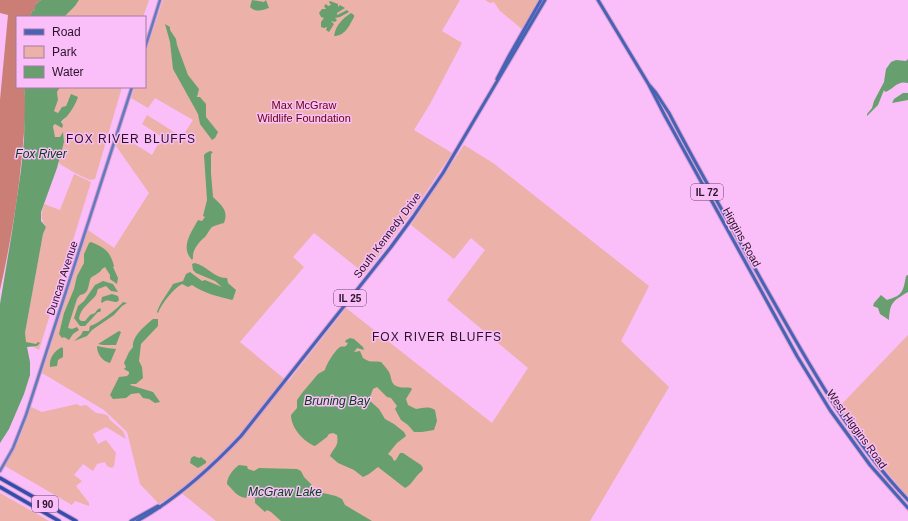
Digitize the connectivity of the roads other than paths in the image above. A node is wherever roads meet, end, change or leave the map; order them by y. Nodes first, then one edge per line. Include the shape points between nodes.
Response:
1 (160, 0) edge
2 (541, 0) edge
3 (546, 0) edge
4 (598, 0) edge
5 (146, 45) edge
6 (497, 81) junction
7 (649, 85) junction
8 (132, 88) edge
9 (802, 350) joint
10 (797, 356) joint
11 (0, 471) edge
12 (0, 478) edge
13 (0, 487) edge
14 (908, 500) edge
15 (160, 507) junction
16 (908, 508) edge
17 (59, 521) edge
18 (76, 521) edge
19 (131, 521) edge
20 (137, 521) edge

1 - 5 street
2 - 6 main road, South Kennedy Drive / IL 25
3 - 6 main road, South Kennedy Drive / IL 25
4 - 7 main road, Higgins Road / IL 72
6 - 15 main road, South Kennedy Drive / IL 25 via 442,176 391,247 241,436 208,470
7 - 9 main road, Higgins Road / IL 72 via 669,113
7 - 10 main road, Higgins Road / IL 72
8 - 11 street, Duncan Avenue via 26,415 15,444
9 - 14 main road, West Higgins Road / IL 72 via 855,436
10 - 16 main road, West Higgins Road / IL 72 via 830,410 870,465
12 - 18 highway, I 90
13 - 17 highway, I 90
15 - 19 main road, IL 25
15 - 20 main road, IL 25

